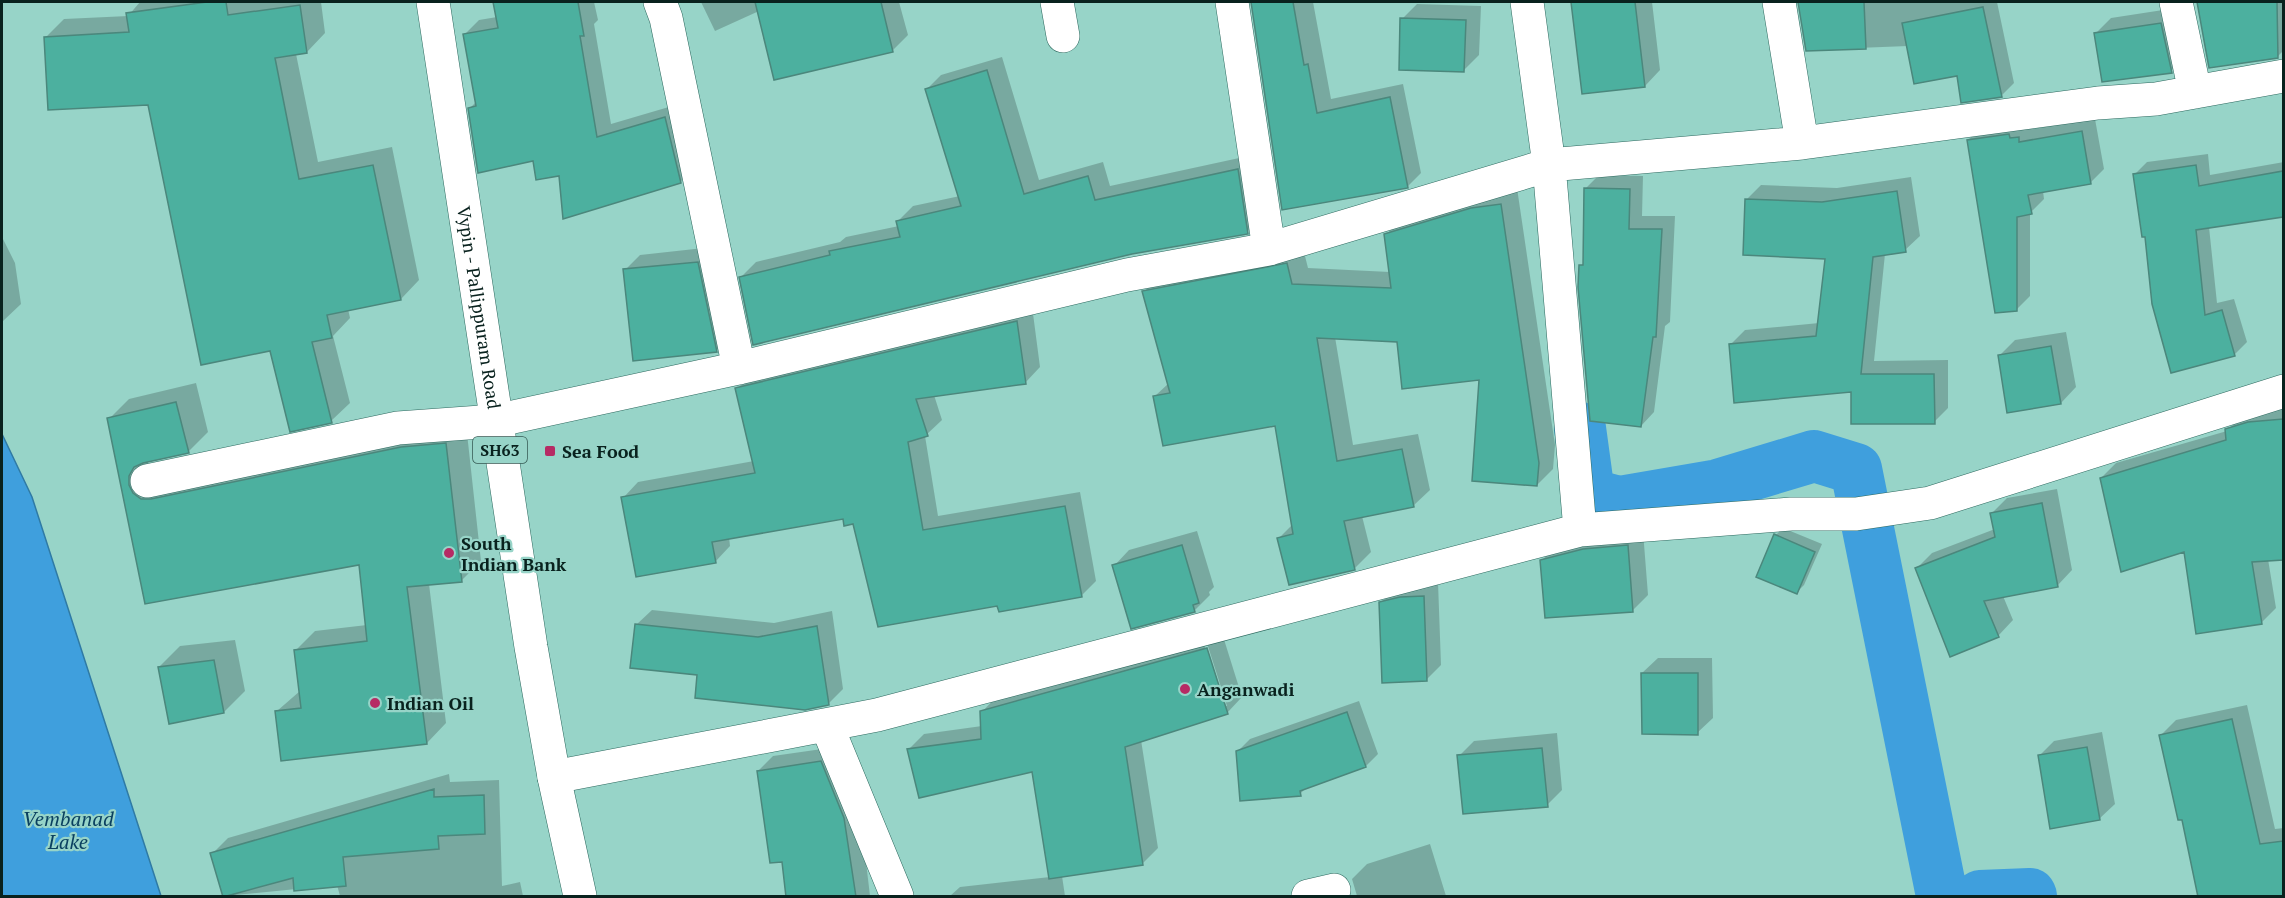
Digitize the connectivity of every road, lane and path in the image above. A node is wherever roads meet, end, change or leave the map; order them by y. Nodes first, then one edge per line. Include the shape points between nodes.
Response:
1 (433, 2) edge
2 (660, 2) edge
3 (1057, 2) edge
4 (1232, 2) edge
5 (1527, 2) edge
6 (1779, 2) edge
7 (2176, 2) edge
8 (1063, 36) dead end
9 (2283, 76) edge
10 (2195, 92) junction
11 (1803, 143) junction
12 (1559, 164) junction
13 (1269, 249) junction
14 (739, 368) junction
15 (2283, 392) edge
16 (495, 421) junction
17 (147, 481) dead end
18 (1580, 530) junction
19 (827, 726) junction
20 (554, 777) junction
21 (580, 897) edge
22 (897, 897) edge

1 - 16 street, Vypin - Pallippuram Road / SH63
2 - 14 street
3 - 8 street
4 - 13 street
5 - 12 street
6 - 11 street
7 - 10 street
9 - 10 street
10 - 11 street
11 - 12 street
12 - 13 street
12 - 18 street
13 - 14 street via 1127,274
14 - 16 street
15 - 18 street via 1930,503 1857,514 1791,514
16 - 17 street via 398,428
16 - 20 street, Vypin - Pallippuram Road / SH63
18 - 19 street
19 - 20 street
19 - 22 street
20 - 21 street, Vypin - Pallippuram Road / SH63

